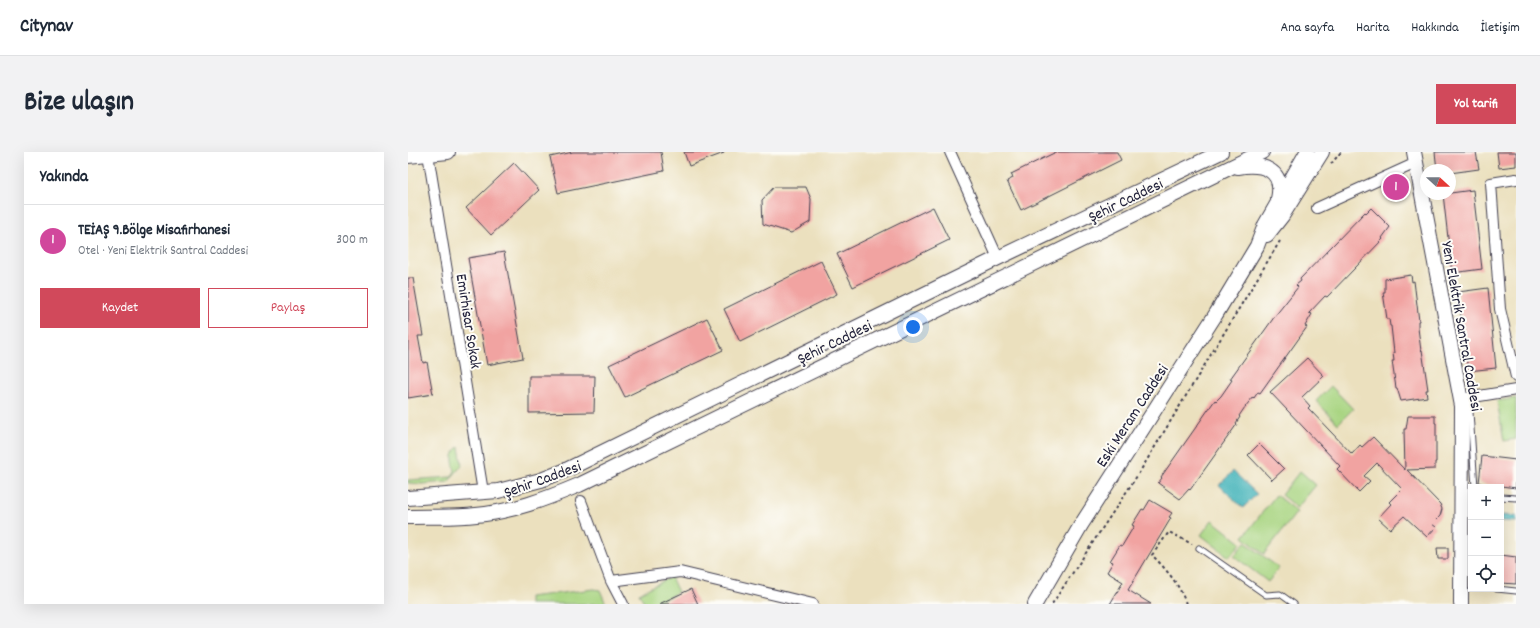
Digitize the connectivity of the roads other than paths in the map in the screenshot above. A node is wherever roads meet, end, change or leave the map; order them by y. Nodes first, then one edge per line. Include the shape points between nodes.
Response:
1 (448, 152) edge
2 (950, 152) edge
3 (1221, 152) edge
4 (1262, 152) edge
5 (1307, 152) edge
6 (1322, 152) edge
7 (428, 154) junction
8 (408, 156) edge
9 (1415, 157) edge
10 (1225, 169) junction
11 (1516, 179) edge
12 (1278, 202) junction
13 (1317, 208) dead end
14 (1257, 246) junction
15 (998, 258) junction
16 (1516, 377) edge
17 (1516, 390) edge
18 (1465, 398) junction
19 (1475, 484) edge
20 (483, 492) junction
21 (408, 493) edge
22 (427, 497) junction
23 (1504, 497) edge
24 (408, 498) edge
25 (1516, 498) edge
26 (581, 501) dead end
27 (408, 517) edge
28 (1198, 548) road end
29 (611, 581) junction
30 (1504, 590) edge
31 (1516, 591) edge
32 (623, 604) edge
33 (813, 604) edge
34 (1035, 604) edge
35 (1294, 604) edge
36 (1461, 604) edge

1 - 7 main road
2 - 15 street
3 - 15 main road, Şehir Caddesi
4 - 10 main road, Şehir Caddesi
5 - 12 main road, Eski Meram Caddesi
6 - 14 main road, Eski Meram Caddesi via 1282,216
7 - 8 main road
7 - 20 street, Emirhisar Sokak
9 - 13 street
9 - 18 main road, Yeni Elektrik Santral Caddesi
10 - 12 main road via 1263,166 1272,172 1280,187
10 - 27 main road, Şehir Caddesi via 565,490 514,508 476,515
11 - 16 street via 1490,183 1500,309
12 - 14 main road, Eski Meram Caddesi
14 - 34 main road, Eski Meram Caddesi via 1081,525
15 - 20 main road, Şehir Caddesi via 564,471 520,486
17 - 18 street
18 - 19 lane
18 - 36 main road, Yeni Elektrik Santral Caddesi via 1462,406
20 - 22 main road, Şehir Caddesi
21 - 22 main road
22 - 24 main road, Şehir Caddesi
23 - 25 lane
26 - 29 street
28 - 35 lane via 1266,596 1280,594
29 - 32 street
29 - 33 street via 680,572
30 - 31 lane

